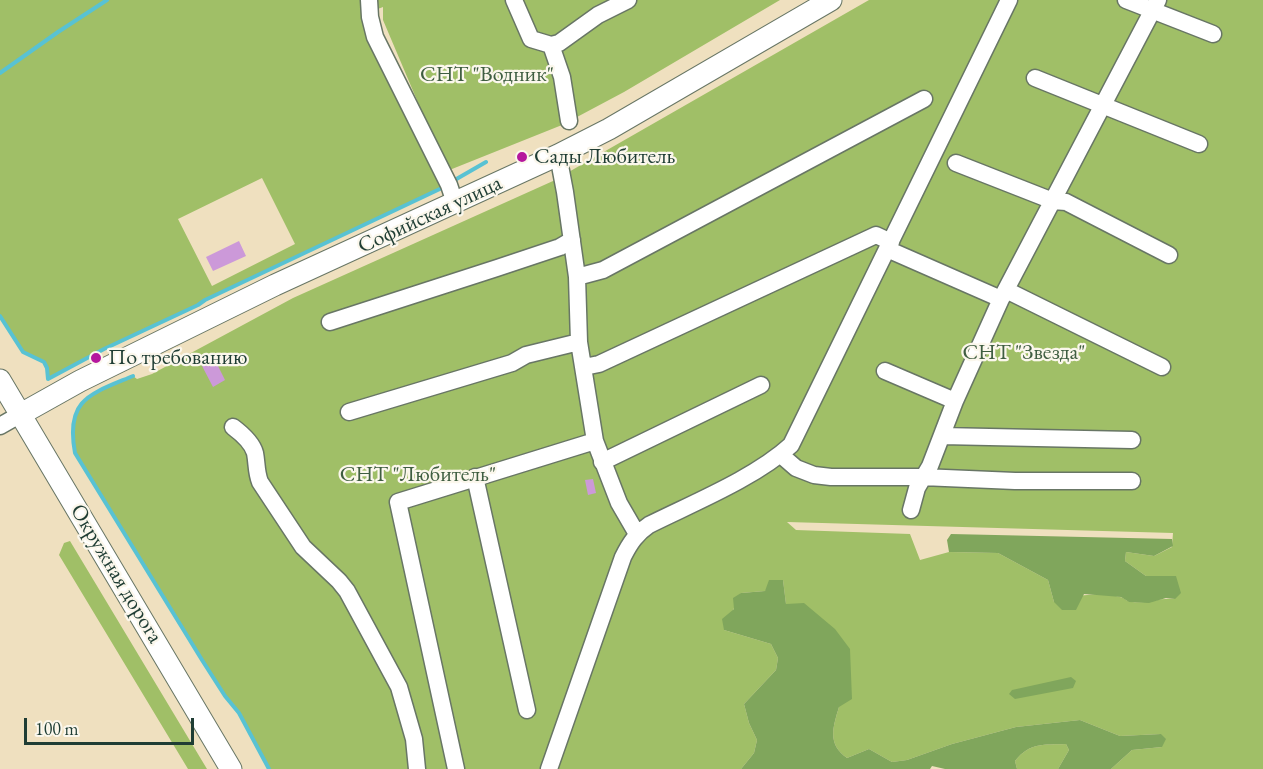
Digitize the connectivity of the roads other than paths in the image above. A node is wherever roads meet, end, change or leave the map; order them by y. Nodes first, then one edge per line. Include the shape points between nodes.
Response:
1 (369, 0) edge
2 (514, 0) edge
3 (628, 0) edge
4 (831, 0) edge
5 (1009, 0) edge
6 (1126, 0) edge
7 (1155, 5) edge
8 (1213, 34) dead end
9 (551, 45) junction
10 (1035, 78) dead end
11 (924, 99) dead end
12 (1103, 105) junction
13 (569, 121) dead end
14 (1198, 144) dead end
15 (558, 156) junction
16 (957, 163) dead end
17 (1053, 201) junction
18 (455, 203) junction
19 (572, 240) junction
20 (889, 246) junction
21 (1169, 255) dead end
22 (577, 277) junction
23 (1003, 295) junction
24 (330, 322) dead end
25 (579, 342) junction
26 (584, 367) junction
27 (1162, 367) dead end
28 (885, 371) dead end
29 (0, 380) edge
30 (761, 385) dead end
31 (955, 401) junction
32 (349, 412) dead end
33 (21, 414) junction
34 (0, 426) edge
35 (233, 427) dead end
36 (942, 436) junction
37 (1132, 440) dead end
38 (595, 441) junction
39 (781, 455) junction
40 (602, 462) junction
41 (475, 477) junction
42 (922, 477) junction
43 (1132, 481) dead end
44 (911, 510) dead end
45 (637, 534) junction
46 (527, 710) dead end
47 (231, 769) edge
48 (417, 769) edge
49 (456, 769) edge
50 (549, 769) edge

1 - 18 street via 375,37
2 - 9 street via 531,39
3 - 9 street
4 - 15 main road, Софийская улица
5 - 20 street
6 - 7 street
7 - 8 street
7 - 12 street
9 - 13 street via 562,77
10 - 12 street
11 - 22 street via 603,270
12 - 14 street
12 - 17 street
15 - 18 main road, Софийская улица
15 - 19 street
16 - 17 street
17 - 21 street via 1066,202
17 - 23 street
18 - 33 main road, Софийская улица via 275,285
19 - 22 street
19 - 24 street
20 - 23 street
20 - 26 street via 876,235 599,364
20 - 39 street via 798,434
22 - 25 street
23 - 27 street
23 - 31 street
25 - 26 street
25 - 32 street
26 - 38 street
28 - 31 street
29 - 33 main road, Окружная дорога
30 - 40 street
31 - 36 street
33 - 34 street
33 - 47 main road, Окружная дорога
35 - 48 street via 255,452 260,482 303,547 346,591 399,687 414,739
36 - 37 street
36 - 42 street
38 - 40 street
38 - 41 street
39 - 42 street via 796,468 814,475
39 - 45 street
40 - 45 street
41 - 46 street
41 - 49 street via 398,502
42 - 43 street
42 - 44 street
45 - 50 street via 623,557

